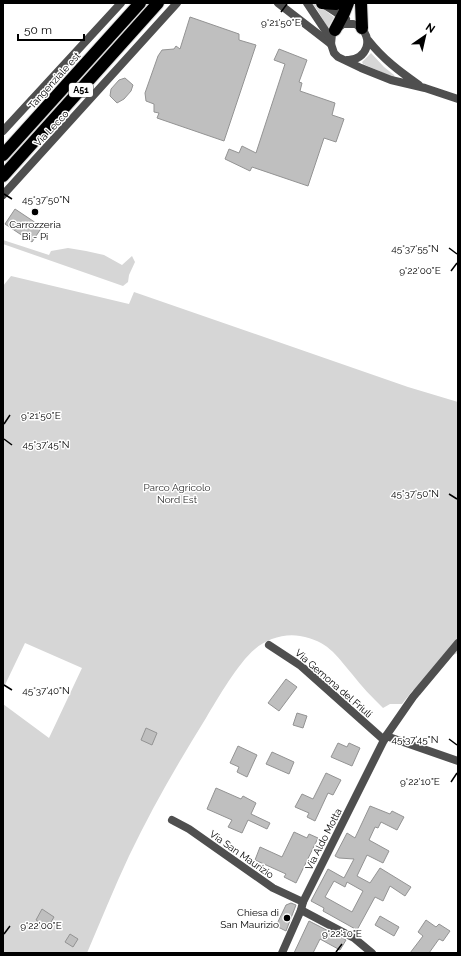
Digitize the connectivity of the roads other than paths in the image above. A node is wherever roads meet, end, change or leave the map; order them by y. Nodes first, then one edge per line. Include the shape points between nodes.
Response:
1 (121, 3) edge
2 (140, 3) edge
3 (158, 3) edge
4 (177, 3) edge
5 (278, 3) edge
6 (307, 3) edge
7 (322, 3) edge
8 (340, 3) edge
9 (348, 3) edge
10 (361, 3) edge
11 (342, 17) junction
12 (357, 26) junction
13 (332, 38) junction
14 (368, 40) junction
15 (347, 60) junction
16 (425, 88) junction
17 (458, 99) edge
18 (3, 131) edge
19 (3, 155) edge
20 (3, 176) edge
21 (3, 195) edge
22 (458, 643) edge
23 (269, 645) dead end
24 (385, 738) junction
25 (458, 761) edge
26 (172, 820) dead end
27 (302, 902) junction
28 (301, 910) junction
29 (282, 953) edge
30 (372, 953) edge

1 - 18 street
2 - 19 highway, Tangenziale est / A51
3 - 20 highway, A51
4 - 21 street, Via Lecco
5 - 13 street
6 - 13 street
7 - 8 highway
7 - 11 street
9 - 11 highway
10 - 12 highway
11 - 12 street
11 - 13 highway
12 - 13 street via 343,24
12 - 14 street
13 - 15 street via 334,53
14 - 15 street via 366,50 360,57
14 - 16 street via 394,68
15 - 16 street via 390,80
16 - 17 street
22 - 24 street, Via Aldo Motta via 413,697
23 - 24 street, Via Gemona del Friuli via 301,666
24 - 25 street
24 - 27 street, Via Aldo Motta
26 - 27 street, Via San Maurizio via 189,829 273,888
27 - 28 street, Via Aldo Motta
28 - 29 street, Via Aldo Motta
28 - 30 street via 354,938

